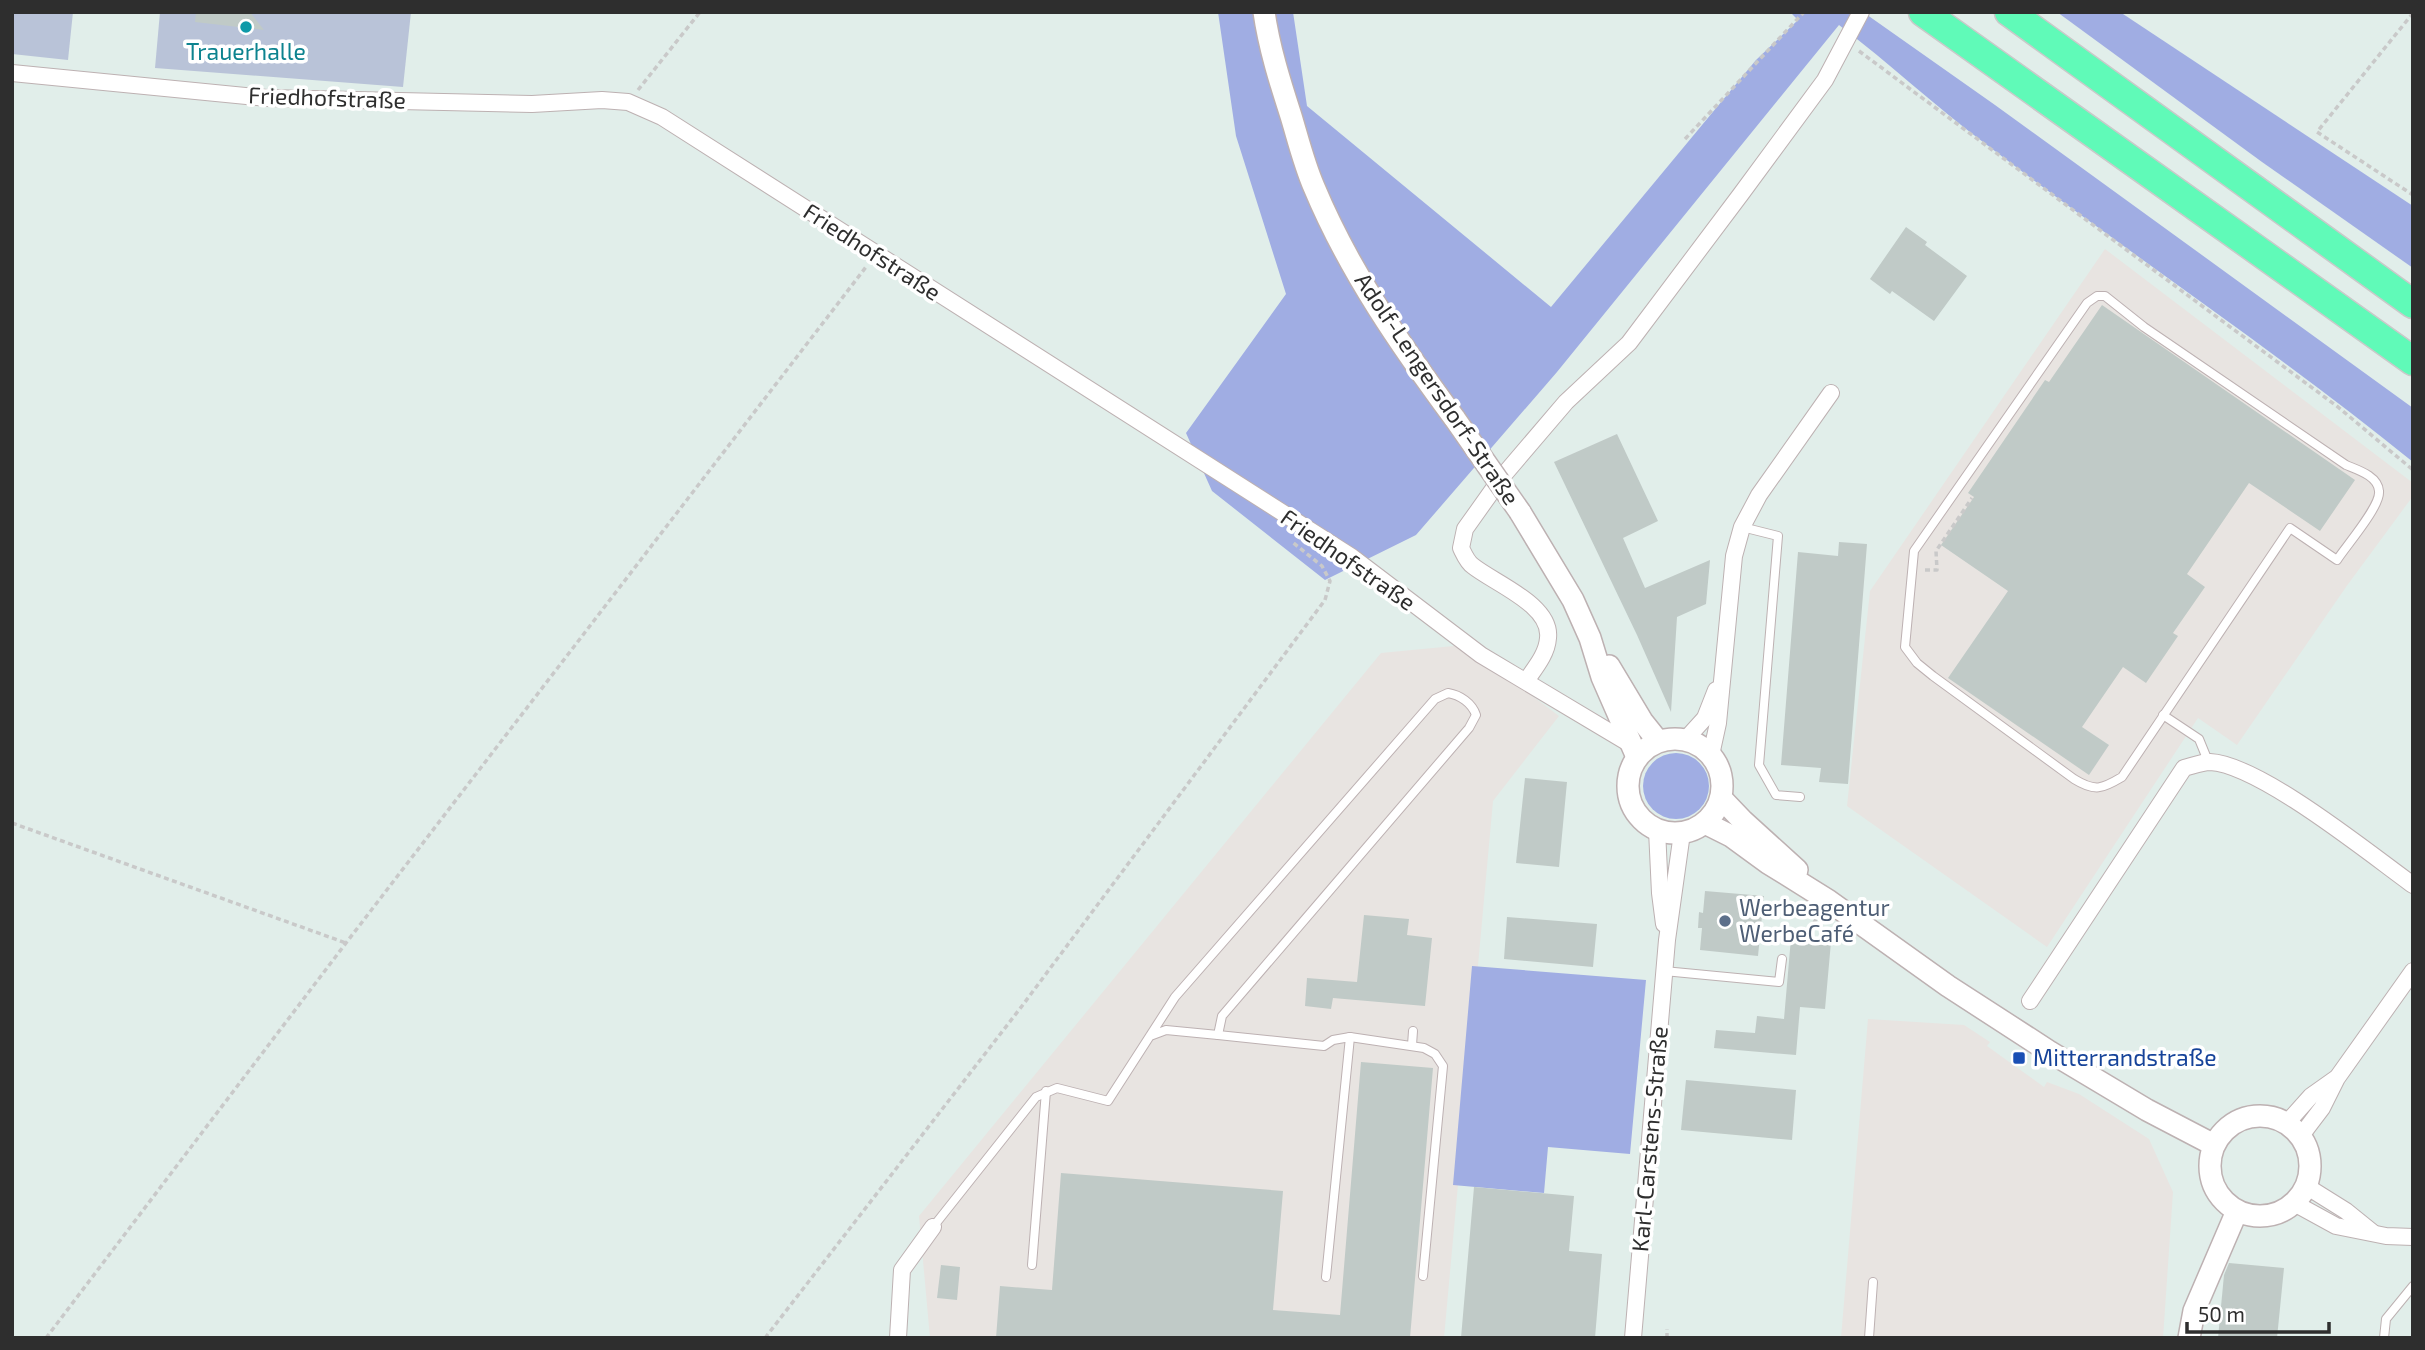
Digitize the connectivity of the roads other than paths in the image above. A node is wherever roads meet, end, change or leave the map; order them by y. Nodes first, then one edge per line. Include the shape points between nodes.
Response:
1 (1264, 12) edge
2 (1861, 12) edge
3 (1923, 12) edge
4 (2009, 12) edge
5 (12, 73) edge
6 (2321, 297) junction
7 (2413, 304) edge
8 (2413, 361) edge
9 (2413, 376) edge
10 (1831, 393) dead end
11 (1742, 527) junction
12 (1590, 638) junction
13 (1723, 675) junction
14 (1526, 681) junction
15 (2162, 715) junction
16 (1686, 739) junction
17 (1658, 741) junction
18 (1634, 751) junction
19 (1712, 755) junction
20 (2208, 761) junction
21 (1800, 797) dead end
22 (1721, 798) junction
23 (1706, 822) junction
24 (1657, 830) junction
25 (1682, 833) junction
26 (2413, 885) edge
27 (1829, 901) junction
28 (1667, 940) junction
29 (1782, 959) dead end
30 (1664, 971) junction
31 (2413, 971) edge
32 (2030, 1001) dead end
33 (1413, 1031) dead end
34 (1218, 1035) junction
35 (1150, 1036) junction
36 (1350, 1037) junction
37 (1412, 1045) junction
38 (1046, 1091) junction
39 (2293, 1130) junction
40 (2214, 1145) junction
41 (2300, 1194) junction
42 (2236, 1211) junction
43 (933, 1227) joint
44 (2413, 1237) edge
45 (1032, 1265) dead end
46 (1423, 1276) dead end
47 (1326, 1277) dead end
48 (1873, 1282) dead end
49 (2413, 1286) edge
50 (898, 1338) edge
51 (1633, 1338) edge
52 (1869, 1338) edge
53 (2189, 1338) edge
54 (2384, 1338) edge

1 - 12 street, Adolf-Lengersdorf-Straße, bridge via 1283,93 1313,185 1364,288 1520,512 1573,600
2 - 14 street via 1825,80 1629,343 1566,402 1465,529 1461,548 1470,564 1539,611 1548,626 1544,653
3 - 6 highway
4 - 7 highway
5 - 14 street, Friedhofstraße via 267,98 628,102 662,117 1352,557 1481,655
6 - 8 highway
6 - 9 highway
10 - 11 street via 1759,495
11 - 13 street via 1734,556
11 - 21 lane via 1778,536 1759,765 1776,795
12 - 17 street, Adolf-Lengersdorf-Straße
12 - 18 street, Adolf-Lengersdorf-Straße
13 - 16 street via 1705,718
13 - 19 street
14 - 18 street, Friedhofstraße
15 - 15 lane via 2290,528 2337,560 2378,502 2379,489 2373,479 2346,465 2105,296 2096,296 1914,551 1905,647 1933,676 2086,786 2104,788 2122,777
15 - 20 lane via 2199,739
16 - 17 street
16 - 19 street
17 - 18 street
18 - 24 street via 1629,799 1635,812
19 - 22 street via 1722,775
20 - 26 street via 2231,766 2286,794
20 - 32 street via 2184,768
22 - 23 street
22 - 27 street
23 - 25 street
23 - 27 street
24 - 25 street
24 - 28 street, Karl-Carstens-Straße
25 - 28 street, Karl-Carstens-Straße
27 - 40 street via 2050,1052
28 - 30 street, Karl-Carstens-Straße
29 - 30 lane via 1779,982
30 - 51 street, Karl-Carstens-Straße
31 - 39 street via 2337,1078 2322,1108
33 - 37 lane
34 - 35 lane via 1166,1030
34 - 35 lane via 1222,1016 1469,728 1476,715 1464,699 1448,693 1435,699 1175,997
34 - 36 lane via 1324,1046
35 - 38 lane via 1108,1101 1072,1090
36 - 37 lane
36 - 47 lane
37 - 46 lane via 1435,1054 1443,1066
38 - 43 lane via 1036,1097
38 - 45 lane
39 - 40 street via 2270,1117 2254,1116 2237,1121
39 - 41 street via 2308,1152 2309,1169
40 - 42 street via 2210,1175 2215,1190
41 - 42 street via 2281,1212 2266,1216
41 - 44 street via 2336,1226
42 - 53 street via 2194,1311
43 - 50 street via 902,1270
48 - 52 lane
49 - 54 lane via 2386,1319

